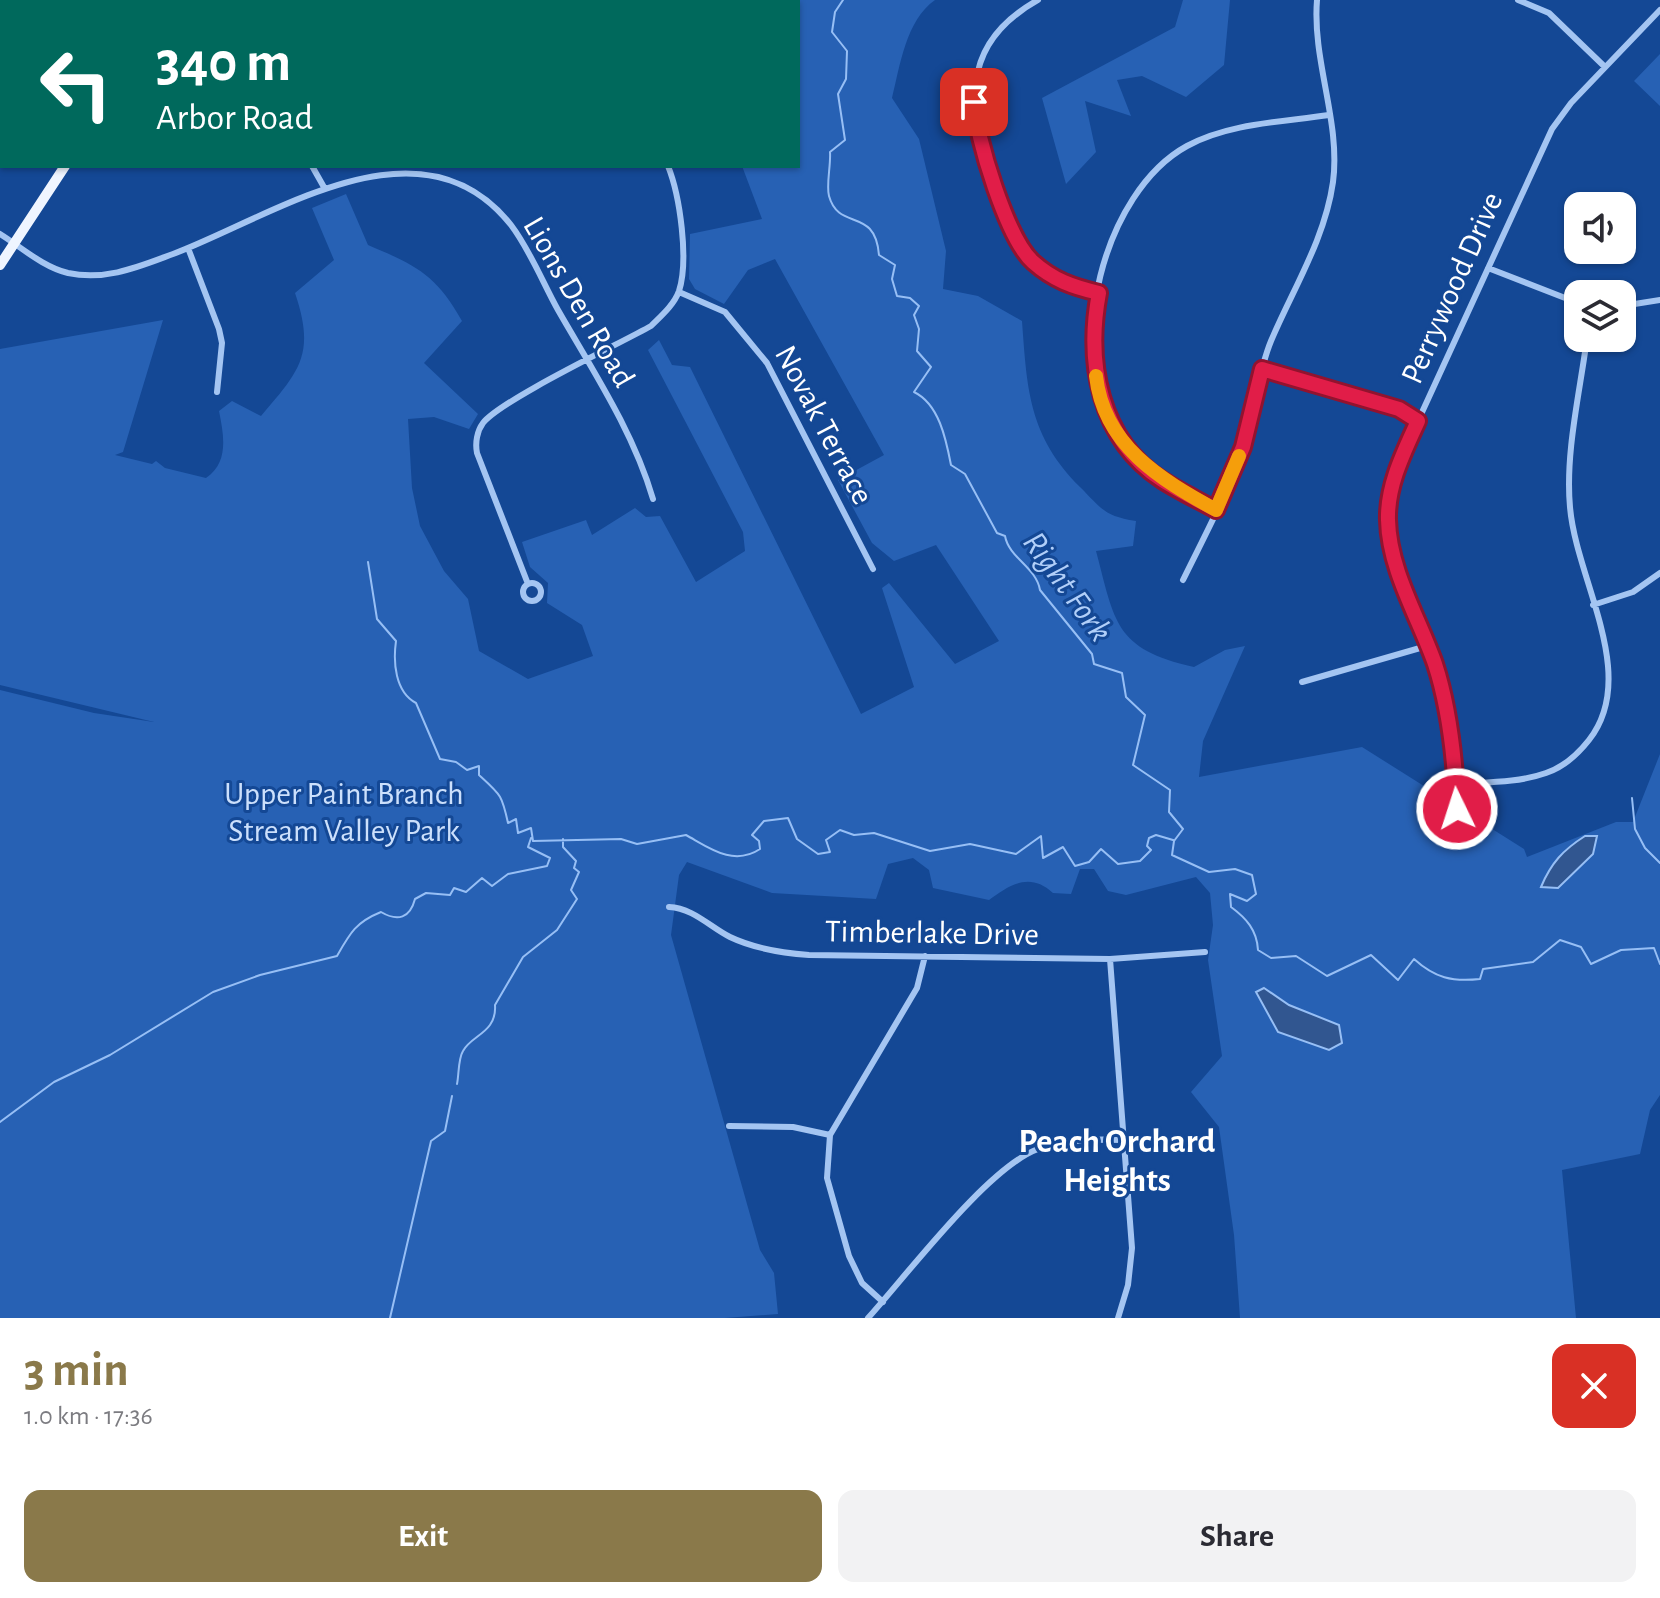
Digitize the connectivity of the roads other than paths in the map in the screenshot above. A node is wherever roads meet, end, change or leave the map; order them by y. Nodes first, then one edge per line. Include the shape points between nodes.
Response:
1 (1038, 0) edge
2 (1317, 0) edge
3 (1518, 0) edge
4 (1660, 10) edge
5 (1605, 67) junction
6 (1329, 115) junction
7 (64, 168) edge
8 (313, 168) edge
9 (668, 168) edge
10 (325, 189) junction
11 (0, 234) edge
12 (14, 243) junction
13 (188, 248) junction
14 (0, 265) edge
15 (1488, 268) junction
16 (679, 292) junction
17 (1099, 293) junction
18 (1564, 298) edge
19 (1660, 300) edge
20 (1636, 304) edge
21 (1586, 352) edge
22 (588, 362) junction
23 (1262, 369) junction
24 (217, 392) dead end
25 (1418, 421) junction
26 (653, 499) dead end
27 (1216, 510) junction
28 (873, 569) dead end
29 (1660, 573) edge
30 (1183, 580) dead end
31 (528, 584) dead end
32 (1593, 605) junction
33 (1427, 646) junction
34 (1302, 682) dead end
35 (1456, 784) junction
36 (1457, 809) dead end
37 (669, 907) dead end
38 (1205, 952) dead end
39 (925, 956) junction
40 (1110, 959) junction
41 (729, 1126) dead end
42 (830, 1135) junction
43 (1123, 1140) junction
44 (883, 1302) junction
45 (868, 1318) edge
46 (1118, 1318) edge

1 - 17 street via 994,34 983,53 974,83 975,120 1014,237 1030,260 1055,280
2 - 6 street
3 - 5 street via 1549,13
4 - 5 street, Perrywood Drive
5 - 15 street, Perrywood Drive via 1552,129
6 - 17 street via 1216,134 1168,158 1119,219
6 - 23 street via 1334,178 1329,202
7 - 12 main road
8 - 10 street
9 - 16 street via 683,244
10 - 13 street, Lions Den Road
10 - 22 street, Lions Den Road via 373,174 399,173 447,179 478,196 511,226
11 - 12 street, Lions Den Road
12 - 13 street, Lions Den Road via 53,268 84,275 132,269
12 - 14 main road
13 - 24 street via 222,343
15 - 18 street
15 - 25 street, Perrywood Drive
16 - 22 street via 651,326
16 - 28 street, Novak Terrace via 725,312 767,363
17 - 27 street via 1093,323 1097,383 1116,431 1160,479
19 - 20 street
21 - 32 street via 1570,506
22 - 26 street, Lions Den Road via 635,448
22 - 31 street via 509,403 484,422 477,437 477,453
23 - 25 street via 1399,409
23 - 27 street via 1243,447
25 - 33 street, Perrywood Drive via 1388,502 1388,523 1394,561
27 - 30 street
29 - 32 street via 1633,592
32 - 35 street via 1610,673 1597,730 1577,755 1551,771 1523,779
33 - 34 street
33 - 35 street, Perrywood Drive via 1446,706
35 - 36 street, Perrywood Drive
37 - 39 street, Timberlake Drive via 681,907 730,937 764,949 809,955
38 - 40 street, Timberlake Drive
39 - 40 street, Timberlake Drive
39 - 42 street via 917,988
40 - 43 street
41 - 42 street via 793,1127
42 - 44 street via 827,1178 849,1256 862,1283
43 - 44 street via 1052,1145 1017,1158
43 - 46 street via 1132,1248
44 - 45 street

